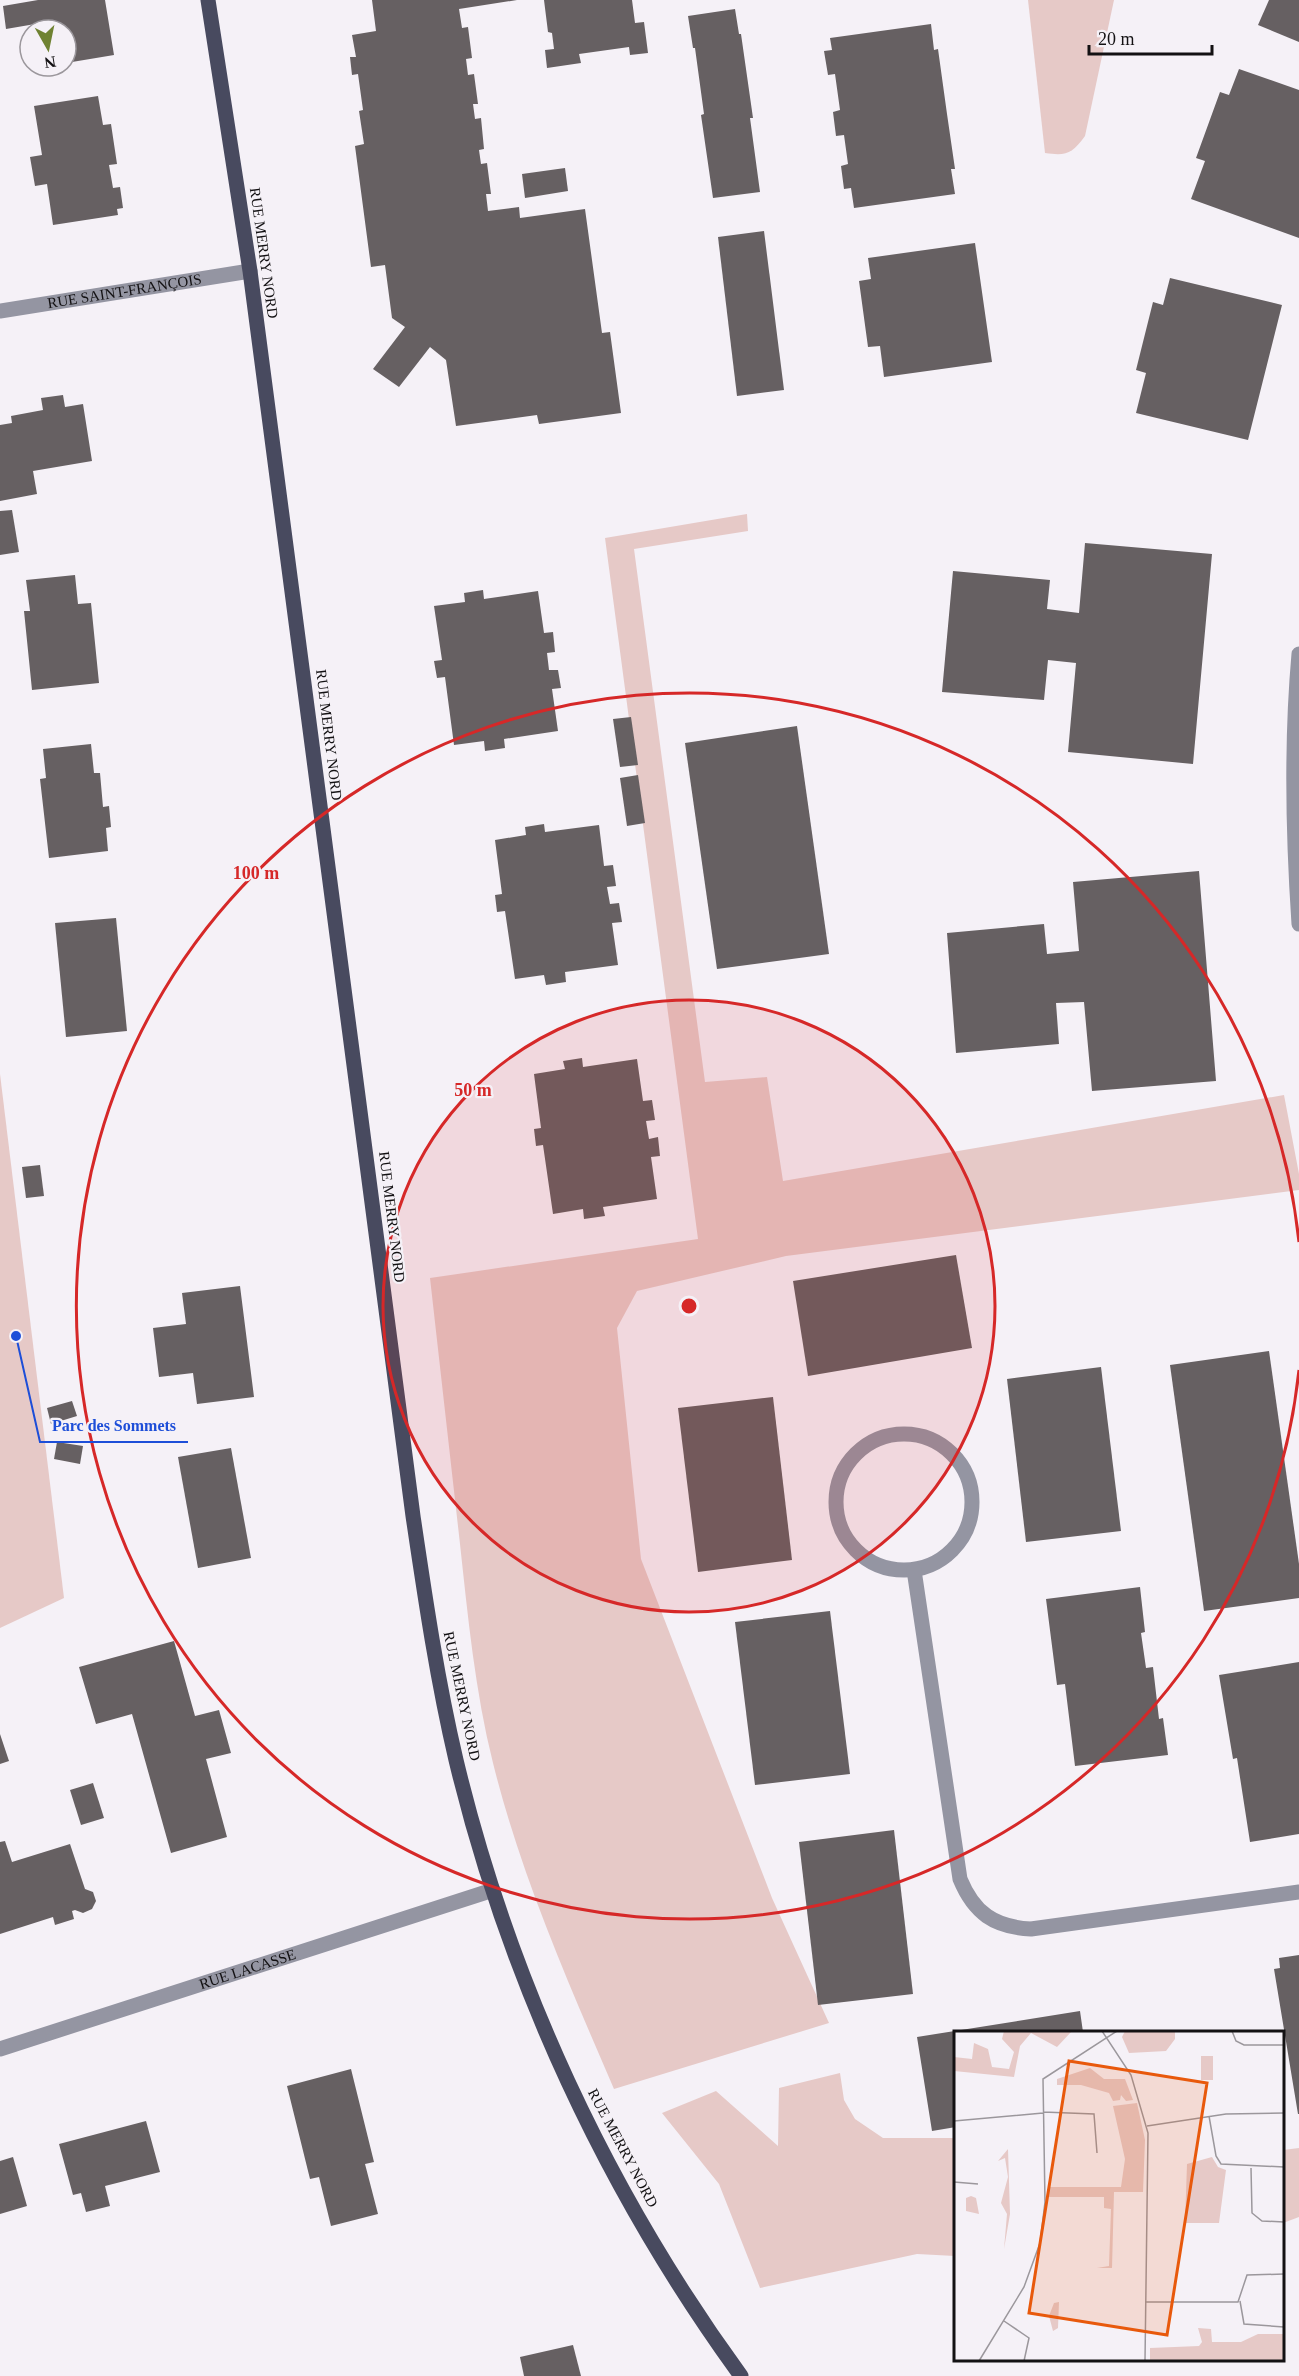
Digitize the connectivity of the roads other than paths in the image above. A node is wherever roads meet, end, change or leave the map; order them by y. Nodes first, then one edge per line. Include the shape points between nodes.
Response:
1 (208, 0) edge
2 (250, 271) junction
3 (0, 311) edge
4 (1299, 654) edge
5 (1299, 924) edge
6 (914, 1570) junction
7 (493, 1890) junction
8 (1299, 1892) edge
9 (0, 2049) edge
10 (741, 2376) edge

1 - 2 main road, RUE MERRY NORD
2 - 3 street, RUE SAINT-FRANÇOIS
2 - 7 main road, RUE MERRY NORD via 413,1515 456,1760
4 - 5 street via 1294,772
6 - 6 street via 952,1551 969,1522 972,1490 951,1452 933,1440 912,1434 890,1435 870,1442 852,1458 840,1478 835,1501 839,1525 850,1545 868,1561 890,1569
6 - 8 street via 960,1879 979,1911 1012,1928 1031,1929
7 - 9 street, RUE LACASSE
7 - 10 main road, RUE MERRY NORD via 538,2012 586,2121 667,2266

